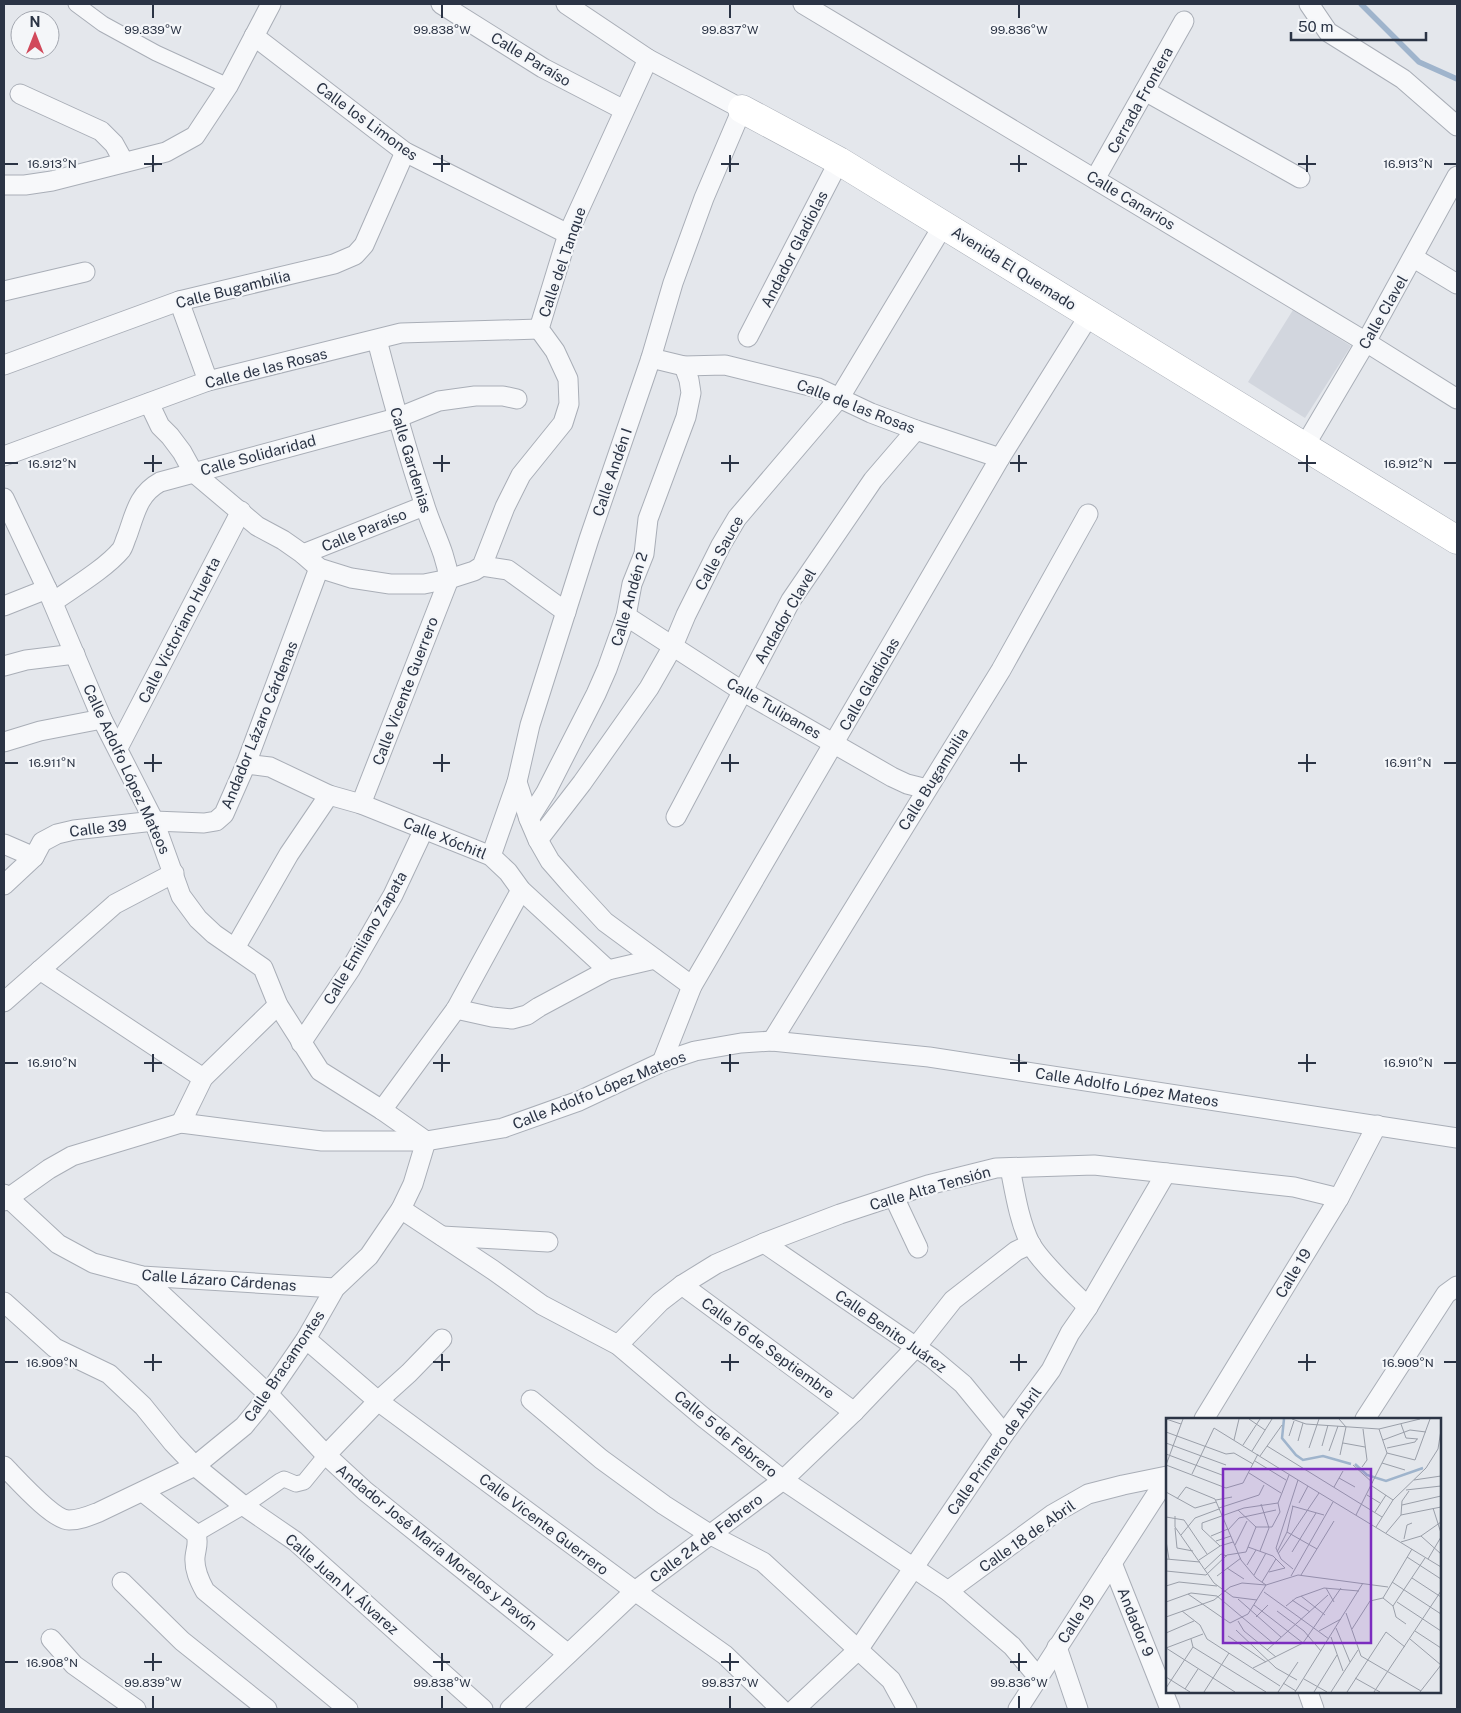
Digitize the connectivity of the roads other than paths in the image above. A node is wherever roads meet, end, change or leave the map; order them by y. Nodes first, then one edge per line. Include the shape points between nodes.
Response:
1 (76, 4) edge
2 (271, 4) edge
3 (441, 4) edge
4 (566, 4) edge
5 (803, 4) edge
6 (1309, 4) edge
7 (1184, 21) dead end
8 (254, 36) junction
9 (648, 59) junction
10 (228, 86) junction
11 (1145, 91) junction
12 (20, 94) dead end
13 (742, 109) junction
14 (624, 110) junction
15 (1457, 126) edge
16 (405, 152) junction
17 (839, 161) junction
18 (124, 162) junction
19 (1457, 176) edge
20 (1300, 178) dead end
21 (1095, 179) junction
22 (4, 185) edge
23 (944, 224) junction
24 (568, 234) junction
25 (1414, 258) junction
26 (86, 272) dead end
27 (1457, 284) edge
28 (4, 291) edge
29 (179, 301) junction
30 (1090, 314) junction
31 (539, 329) junction
32 (748, 337) dead end
33 (377, 340) junction
34 (1366, 342) junction
35 (651, 358) junction
36 (4, 365) edge
37 (684, 366) junction
38 (208, 381) junction
39 (840, 397) junction
40 (517, 399) dead end
41 (1457, 399) edge
42 (149, 403) junction
43 (397, 418) junction
44 (916, 430) junction
45 (1304, 447) junction
46 (4, 456) edge
47 (1000, 458) junction
48 (193, 472) junction
49 (4, 498) edge
50 (424, 506) junction
51 (241, 511) junction
52 (1088, 514) dead end
53 (1457, 540) edge
54 (303, 554) junction
55 (482, 566) junction
56 (319, 568) junction
57 (449, 579) junction
58 (50, 595) junction
59 (4, 606) edge
60 (566, 612) junction
61 (626, 616) junction
62 (673, 646) junction
63 (74, 654) junction
64 (4, 666) edge
65 (742, 691) junction
66 (102, 719) junction
67 (4, 742) edge
68 (834, 744) junction
69 (118, 748) junction
70 (246, 764) junction
71 (517, 782) junction
72 (927, 789) junction
73 (329, 795) junction
74 (361, 804) junction
75 (676, 817) dead end
76 (529, 819) junction
77 (154, 821) junction
78 (424, 829) junction
79 (538, 840) junction
80 (4, 844) edge
81 (490, 856) junction
82 (34, 857) junction
83 (174, 873) junction
84 (4, 886) edge
85 (521, 890) junction
86 (235, 948) junction
87 (655, 959) junction
88 (40, 970) junction
89 (608, 970) junction
90 (692, 986) junction
91 (4, 1002) edge
92 (278, 1005) junction
93 (456, 1009) junction
94 (772, 1041) junction
95 (301, 1043) junction
96 (662, 1062) junction
97 (204, 1078) junction
98 (382, 1110) junction
99 (181, 1123) junction
100 (1378, 1125) junction
101 (1457, 1138) edge
102 (426, 1141) junction
103 (1010, 1168) junction
104 (1166, 1173) junction
105 (894, 1197) junction
106 (5, 1198) edge
107 (1339, 1198) junction
108 (400, 1209) junction
109 (440, 1236) junction
110 (548, 1242) dead end
111 (764, 1243) junction
112 (1031, 1244) junction
113 (918, 1248) dead end
114 (142, 1276) junction
115 (682, 1285) junction
116 (1457, 1286) edge
117 (335, 1288) junction
118 (4, 1302) edge
119 (1088, 1307) junction
120 (306, 1338) junction
121 (442, 1338) dead end
122 (618, 1344) junction
123 (915, 1348) junction
124 (268, 1394) junction
125 (378, 1400) junction
126 (531, 1400) dead end
127 (854, 1412) junction
128 (1209, 1416) edge
129 (1366, 1418) edge
130 (1004, 1434) junction
131 (326, 1455) junction
132 (4, 1466) edge
133 (194, 1466) junction
134 (1166, 1477) edge
135 (1166, 1479) edge
136 (783, 1480) junction
137 (143, 1492) junction
138 (244, 1506) junction
139 (196, 1534) junction
140 (711, 1534) junction
141 (1112, 1563) junction
142 (914, 1567) junction
143 (122, 1582) dead end
144 (948, 1591) junction
145 (634, 1592) junction
146 (51, 1639) dead end
147 (1057, 1647) junction
148 (858, 1650) junction
149 (568, 1654) junction
150 (1038, 1677) junction
151 (1308, 1693) edge
152 (136, 1709) edge
153 (267, 1709) edge
154 (348, 1709) edge
155 (483, 1709) edge
156 (510, 1709) edge
157 (781, 1709) edge
158 (795, 1709) edge
159 (907, 1709) edge
160 (1018, 1709) edge
161 (1078, 1709) edge
162 (1170, 1709) edge
163 (1314, 1709) edge

1 - 10 street via 103,24 147,48
2 - 8 street
3 - 14 street, Calle Paraíso via 543,68
4 - 9 street, Avenida El Quemado
5 - 21 street, Calle Canarios
6 - 15 street via 1328,32 1403,79
7 - 11 street, Cerrada Frontera
8 - 10 street
8 - 16 street, Calle los Limones
9 - 13 street, Avenida El Quemado
9 - 14 street, Calle del Tanque
10 - 18 street via 195,136 166,152
11 - 20 street
11 - 21 street, Cerrada Frontera
12 - 18 street via 101,131 114,144
13 - 17 main road, Avenida El Quemado
13 - 35 street, Calle Andén I via 701,206
14 - 24 street, Calle del Tanque
16 - 24 street, Calle los Limones
16 - 29 street, Calle Bugambilia via 364,245 355,255 334,264
17 - 23 main road, Avenida El Quemado
17 - 32 street, Andador Gladiolas
18 - 22 street via 52,181
19 - 25 street, Calle Clavel
21 - 34 street, Calle Canarios
23 - 30 main road, Avenida El Quemado
23 - 39 street, Calle Sauce
24 - 31 street, Calle del Tanque
25 - 27 street
25 - 34 street, Calle Clavel
26 - 28 street
29 - 36 street, Calle Bugambilia
29 - 38 street
30 - 45 main road, Avenida El Quemado
30 - 47 street, Calle Gladiolas
31 - 33 street, Calle de las Rosas via 401,333
31 - 55 street, Calle del Tanque via 555,351 568,379 569,404 563,423 521,475
33 - 38 street, Calle de las Rosas
33 - 43 street, Calle Gardenias
34 - 41 street, Calle Canarios
34 - 45 street, Calle Clavel
35 - 37 street, Calle de las Rosas
35 - 60 street, Calle Andén I
37 - 39 street, Calle de las Rosas via 725,365 818,388
37 - 61 street, Calle Andén 2 via 691,393 686,417 648,519 644,554 632,584
38 - 42 street, Calle de las Rosas
39 - 44 street, Calle de las Rosas via 870,413
39 - 62 street, Calle Sauce via 737,518
40 - 43 street, Calle Solidaridad via 475,396 439,401
42 - 46 street, Calle de las Rosas
42 - 48 street via 160,426 182,452
43 - 48 street, Calle Solidaridad
43 - 50 street, Calle Gardenias
44 - 47 street, Calle de las Rosas
44 - 65 street, Andador Clavel via 873,480 791,600
45 - 53 main road, Avenida El Quemado
47 - 68 street, Calle Gladiolas
48 - 51 street
48 - 58 street, Calle Solidaridad via 152,486 135,509 122,549 97,571
49 - 58 street, Calle Adolfo López Mateos
50 - 54 street, Calle Paraíso
50 - 57 street, Calle Gardenias via 446,560
51 - 54 street via 257,526
51 - 69 street, Calle Victoriano Huerta
52 - 72 street, Calle Bugambilia via 1001,670
54 - 56 street
55 - 57 street
55 - 60 street via 508,570
56 - 57 street via 352,578 390,584 424,584
56 - 70 street, Andador Lázaro Cárdenas
57 - 74 street, Calle Vicente Guerrero
58 - 59 street, Calle Solidaridad
58 - 63 street, Calle Adolfo López Mateos
60 - 71 street, Calle Andén I via 530,725
61 - 62 street, Calle Tulipanes
61 - 76 street, Calle Andén 2 via 596,694
62 - 65 street, Calle Tulipanes
62 - 79 street, Calle Sauce via 649,688 582,784
63 - 64 street
63 - 66 street, Calle Adolfo López Mateos
65 - 68 street, Calle Tulipanes
65 - 75 street, Andador Clavel
66 - 67 street
66 - 69 street, Calle Adolfo López Mateos
68 - 72 street, Calle Tulipanes via 907,784
68 - 90 street, Calle Gladiolas
69 - 77 street, Calle Adolfo López Mateos
70 - 73 street, Calle Xóchitl via 270,767
70 - 77 street, Andador Lázaro Cárdenas via 224,814 216,821
71 - 76 street
71 - 81 street, Calle Andén I
72 - 94 street, Calle Bugambilia
73 - 74 street, Calle Xóchitl
73 - 86 street
74 - 78 street, Calle Xóchitl
76 - 79 street
77 - 82 street, Calle 39 via 57,834 42,842
77 - 83 street, Calle Adolfo López Mateos
78 - 81 street, Calle Xóchitl
78 - 95 street, Calle Emiliano Zapata via 393,895 350,970
79 - 87 street via 550,861 605,922
80 - 82 street
81 - 85 street, Calle Xóchitl via 508,872
82 - 84 street, Calle 39
83 - 86 street, Calle Adolfo López Mateos via 181,896 198,919
83 - 88 street via 115,904
85 - 89 street, Calle Xóchitl
85 - 93 street
86 - 92 street, Calle Adolfo López Mateos via 263,968
87 - 89 street
87 - 90 street
88 - 91 street
88 - 97 street
89 - 93 street via 527,1015 512,1019
90 - 96 street, Calle Gladiolas
92 - 95 street, Calle Adolfo López Mateos
92 - 97 street
93 - 98 street
94 - 96 street, Calle Adolfo López Mateos via 695,1051
94 - 100 street, Calle Adolfo López Mateos via 929,1057
95 - 98 street, Calle Adolfo López Mateos via 320,1071
96 - 102 street, Calle Adolfo López Mateos via 578,1100 503,1128
97 - 99 street
98 - 102 street, Calle Adolfo López Mateos
99 - 102 street via 322,1141
99 - 106 street via 72,1156
100 - 101 street, Calle Adolfo López Mateos
100 - 107 street, Calle 19
102 - 108 street, Calle Bracamontes via 413,1184
103 - 104 street, Calle Alta Tensión via 1094,1165
103 - 105 street, Calle Alta Tensión via 996,1168
103 - 112 street via 1019,1213
104 - 107 street, Calle Alta Tensión via 1294,1187
104 - 119 street, Calle Primero de Abril
105 - 111 street, Calle Alta Tensión
105 - 113 street
106 - 114 street, Calle Lázaro Cárdenas via 58,1244 93,1263
107 - 128 street, Calle 19
108 - 109 street, Calle 5 de Febrero
108 - 117 street, Calle Bracamontes via 369,1256
109 - 110 street
109 - 122 street, Calle 5 de Febrero via 542,1305
111 - 115 street, Calle Alta Tensión via 716,1264
111 - 123 street, Calle Benito Juárez
112 - 119 street
112 - 123 street, Calle 24 de Febrero via 1016,1251 953,1300
114 - 117 street, Calle Lázaro Cárdenas
114 - 124 street, Andador José María Morelos y Pavón
115 - 122 street, Calle Alta Tensión
115 - 127 street, Calle 16 de Septiembre
116 - 129 street via 1446,1294
117 - 120 street, Calle Bracamontes
118 - 133 street, Calle Juan N. Álvarez via 55,1348 109,1374 144,1406
119 - 130 street, Calle Primero de Abril via 1051,1370
120 - 124 street, Calle Bracamontes
120 - 125 street, Calle Vicente Guerrero
121 - 125 street
122 - 136 street, Calle 5 de Febrero
123 - 127 street, Calle 24 de Febrero
123 - 130 street, Calle Benito Juárez via 964,1384
124 - 131 street, Andador José María Morelos y Pavón
124 - 133 street, Calle Bracamontes via 244,1426
125 - 131 street
125 - 145 street, Calle Vicente Guerrero
126 - 140 street via 601,1459 664,1505
127 - 136 street, Calle 24 de Febrero
130 - 142 street, Calle Primero de Abril
131 - 138 street via 304,1482 296,1484 284,1479
131 - 149 street, Andador José María Morelos y Pavón via 365,1491
132 - 137 street, Calle Bracamontes via 54,1514 67,1520 84,1518
133 - 137 street, Calle Bracamontes
133 - 138 street, Calle Juan N. Álvarez
134 - 144 street, Calle 18 de Abril via 1088,1494 1053,1514
135 - 141 street, Calle 19
136 - 140 street, Calle 24 de Febrero
136 - 142 street, Calle 5 de Febrero
137 - 139 street
138 - 139 street
138 - 155 street, Calle Juan N. Álvarez via 295,1540
139 - 154 street via 199,1543 195,1558 197,1577 205,1591
140 - 145 street, Calle 24 de Febrero
140 - 148 street via 764,1562
141 - 147 street, Calle 19
141 - 162 street, Andador 9
142 - 144 street, Calle 5 de Febrero
142 - 148 street, Calle Primero de Abril
143 - 153 street via 182,1641
144 - 150 street, Calle 5 de Febrero via 1012,1646
145 - 149 street, Calle 24 de Febrero
145 - 157 street, Calle Vicente Guerrero via 725,1655
146 - 152 street via 74,1665
147 - 150 street, Calle 19
147 - 161 street
148 - 158 street, Calle Primero de Abril
148 - 159 street via 891,1680
149 - 156 street, Calle 24 de Febrero
150 - 160 street, Calle 19
151 - 163 street

